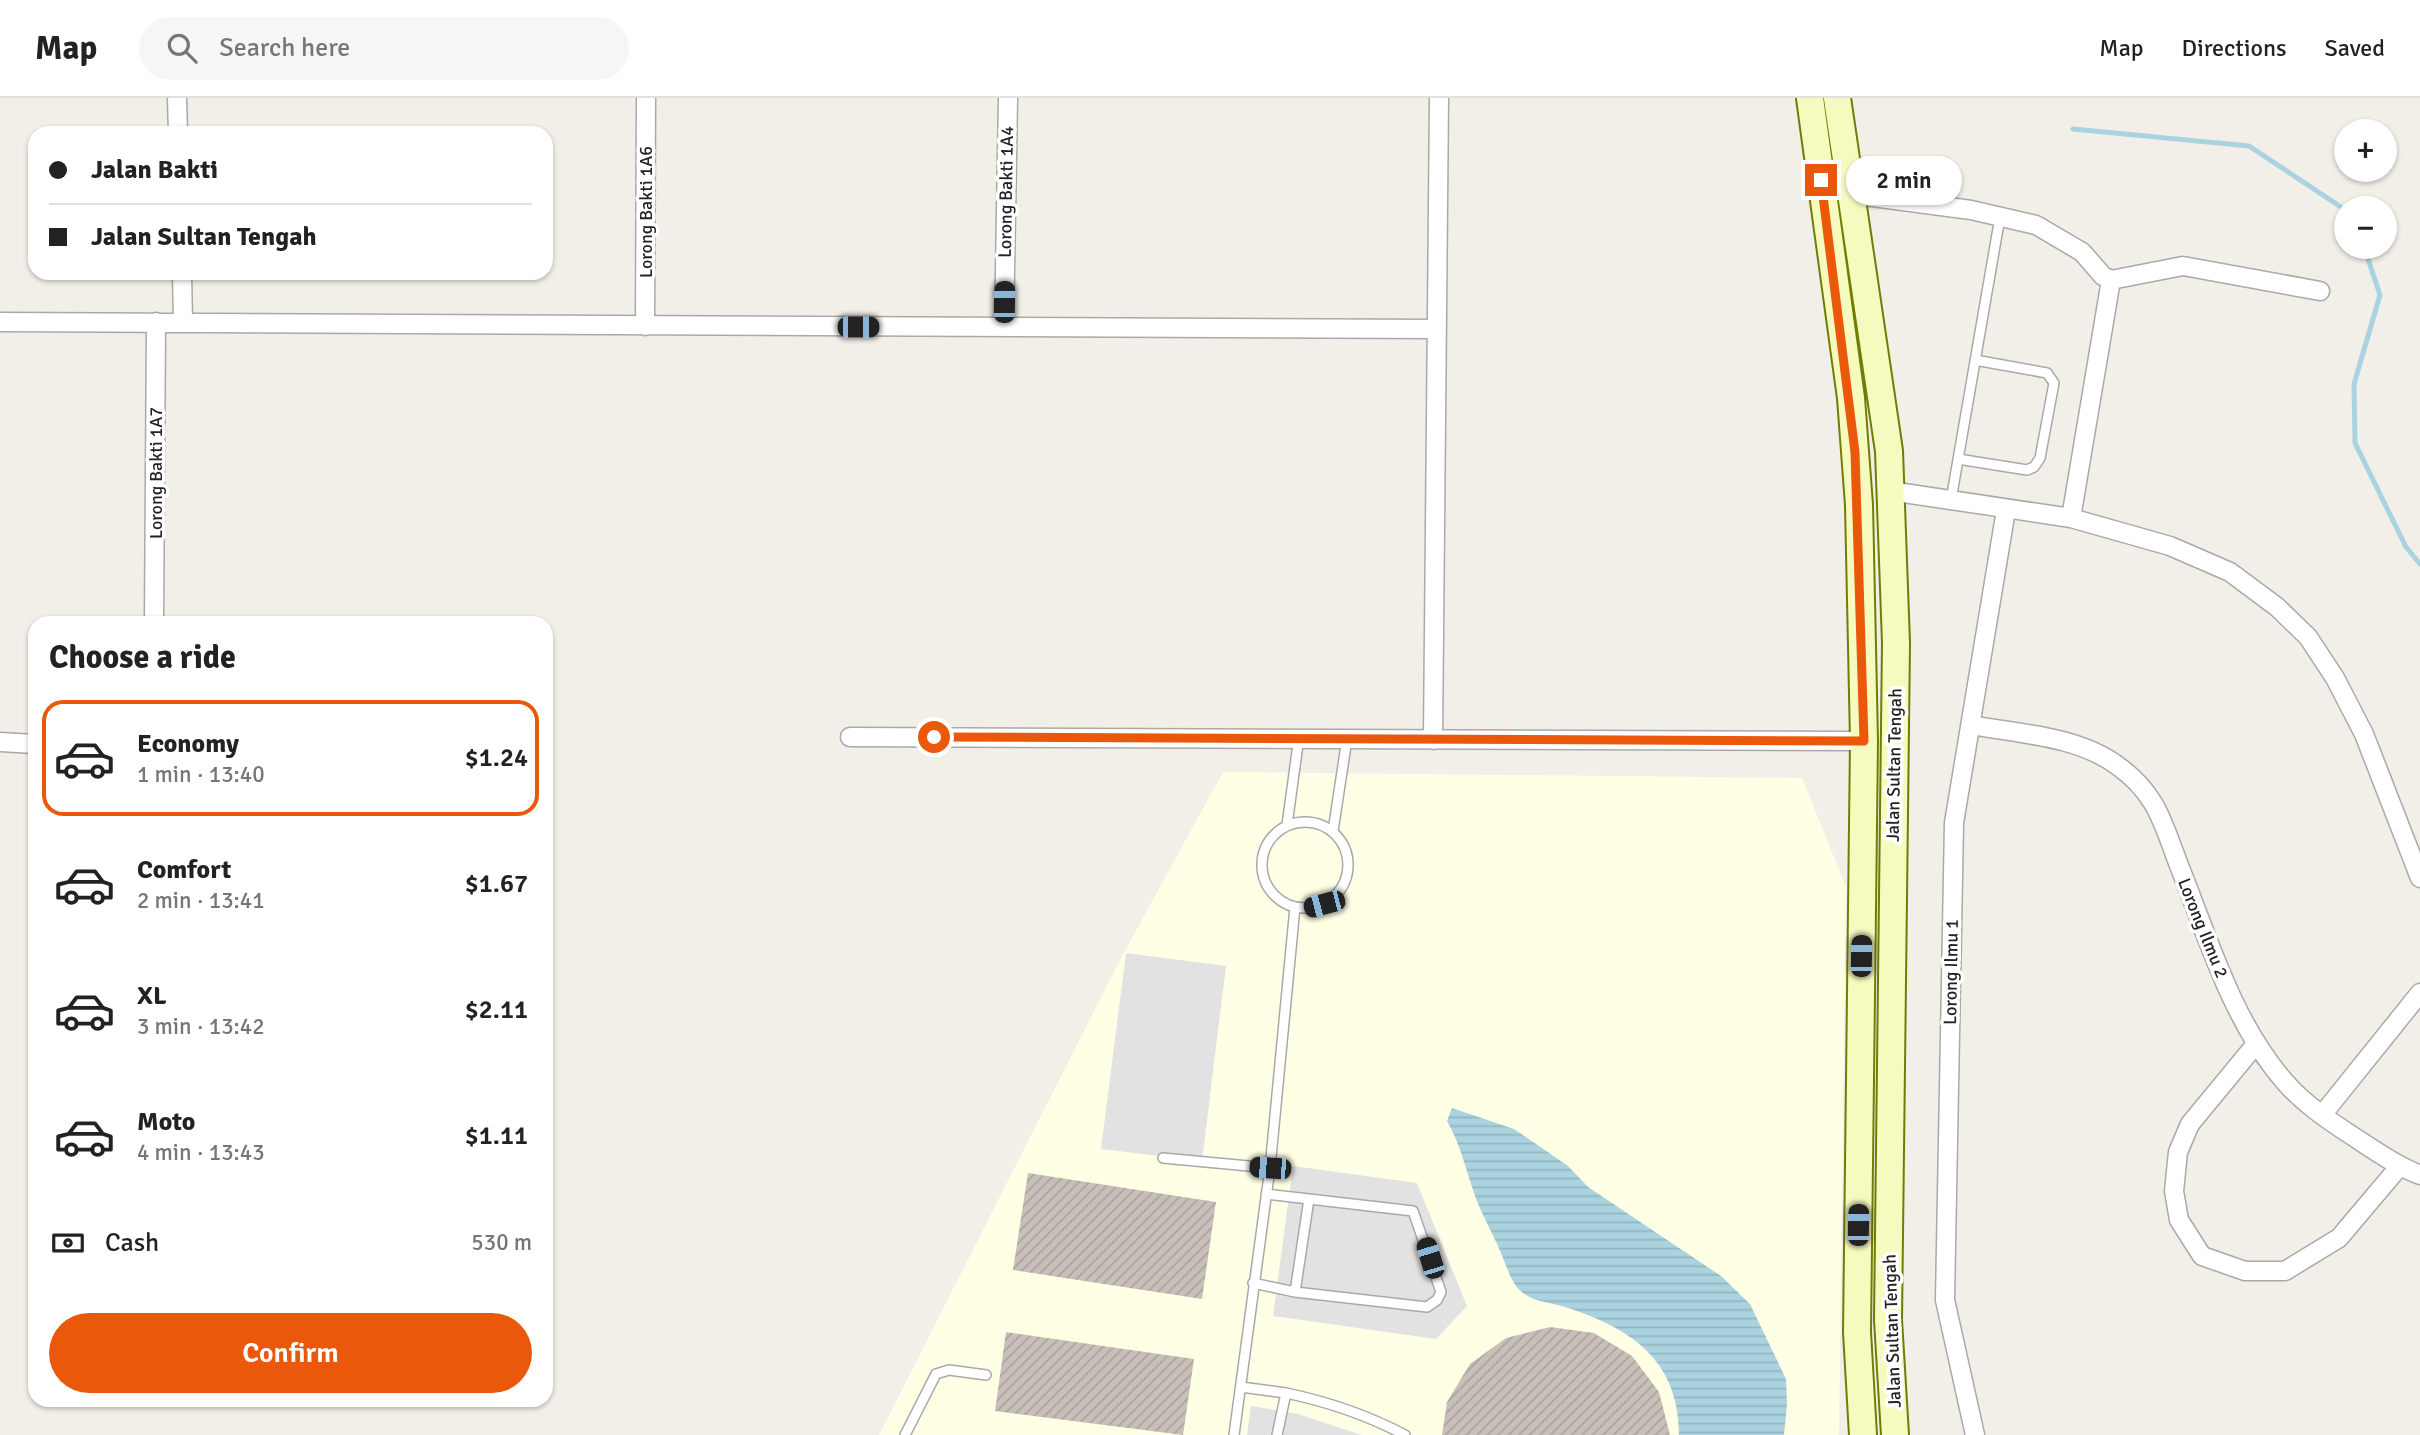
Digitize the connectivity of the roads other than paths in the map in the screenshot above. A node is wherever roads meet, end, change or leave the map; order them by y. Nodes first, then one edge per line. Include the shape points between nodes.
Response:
1 (177, 98) edge
2 (646, 98) edge
3 (1008, 98) edge
4 (1439, 98) edge
5 (1810, 98) edge
6 (1837, 98) edge
7 (178, 126) edge
8 (1850, 194) junction
9 (2000, 217) junction
10 (182, 280) edge
11 (2111, 280) junction
12 (2320, 291) dead end
13 (0, 322) edge
14 (156, 322) junction
15 (183, 322) junction
16 (645, 326) junction
17 (1004, 327) junction
18 (1436, 329) junction
19 (1975, 360) junction
20 (1958, 459) junction
21 (1890, 491) junction
22 (1951, 500) junction
23 (2006, 510) junction
24 (2071, 518) junction
25 (154, 616) edge
26 (1971, 725) junction
27 (850, 737) dead end
28 (1299, 737) junction
29 (1347, 739) junction
30 (1433, 740) junction
31 (1864, 741) junction
32 (0, 742) edge
33 (28, 744) edge
34 (1287, 825) junction
35 (1333, 831) junction
36 (2420, 878) edge
37 (1295, 907) junction
38 (2420, 993) edge
39 (2256, 1044) junction
40 (2322, 1115) junction
41 (1163, 1158) dead end
42 (2399, 1167) junction
43 (1270, 1168) junction
44 (2420, 1175) edge
45 (1266, 1194) junction
46 (1309, 1199) junction
47 (1253, 1283) junction
48 (1295, 1292) junction
49 (986, 1375) dead end
50 (1241, 1387) junction
51 (1286, 1393) junction
52 (905, 1435) edge
53 (1234, 1435) edge
54 (1277, 1435) edge
55 (1405, 1435) edge
56 (1863, 1435) edge
57 (1895, 1435) edge
58 (1975, 1435) edge

1 - 7 street
2 - 16 street, Lorong Bakti 1A6
3 - 17 street, Lorong Bakti 1A4
4 - 18 street
5 - 31 main road, Jalan Sultan Tengah via 1851,398 1859,505
6 - 8 main road, Jalan Sultan Tengah
8 - 9 street
8 - 21 main road, Jalan Sultan Tengah via 1885,410
9 - 11 street via 2036,225 2081,252
9 - 19 lane
10 - 15 street
11 - 12 street via 2183,266
11 - 24 street
13 - 14 street
14 - 15 street
14 - 25 street, Lorong Bakti 1A7
15 - 16 street
16 - 17 street
17 - 18 street
18 - 30 street
19 - 20 lane
19 - 20 lane via 2047,373 2054,383 2040,458 2034,467 2027,470
20 - 22 lane
21 - 22 street
21 - 57 main road, Jalan Sultan Tengah via 1896,643 1888,1320
22 - 23 street
23 - 24 street
23 - 26 street, Lorong Ilmu 1
24 - 36 street via 2170,546 2230,572 2308,637 2364,734
26 - 39 street, Lorong Ilmu 2 via 2082,746 2117,765 2147,791 2166,826 2226,984
26 - 58 street, Lorong Ilmu 1 via 1954,823 1945,1300
27 - 28 street
28 - 29 street
28 - 34 lane
29 - 30 street
29 - 35 lane
30 - 31 street
31 - 56 main road, Jalan Sultan Tengah via 1857,1332
32 - 33 street
34 - 35 lane via 1304,821
34 - 37 lane via 1265,846 1261,861 1269,891
35 - 37 lane via 1348,856 1344,884 1324,904
37 - 43 lane
38 - 40 street
39 - 40 street, Lorong Ilmu 2 via 2286,1084
39 - 42 street via 2190,1124 2178,1152 2174,1191 2179,1220 2202,1256 2245,1271 2285,1271 2339,1238
40 - 42 street, Lorong Ilmu 2
41 - 43 lane
42 - 44 street, Lorong Ilmu 2
43 - 45 lane
45 - 46 lane
45 - 47 lane
46 - 48 lane
46 - 48 lane via 1413,1211 1441,1292 1427,1307
47 - 48 lane
47 - 50 lane
49 - 52 lane via 950,1370 936,1374
50 - 51 lane
50 - 53 lane
51 - 54 lane
51 - 55 lane via 1373,1418

